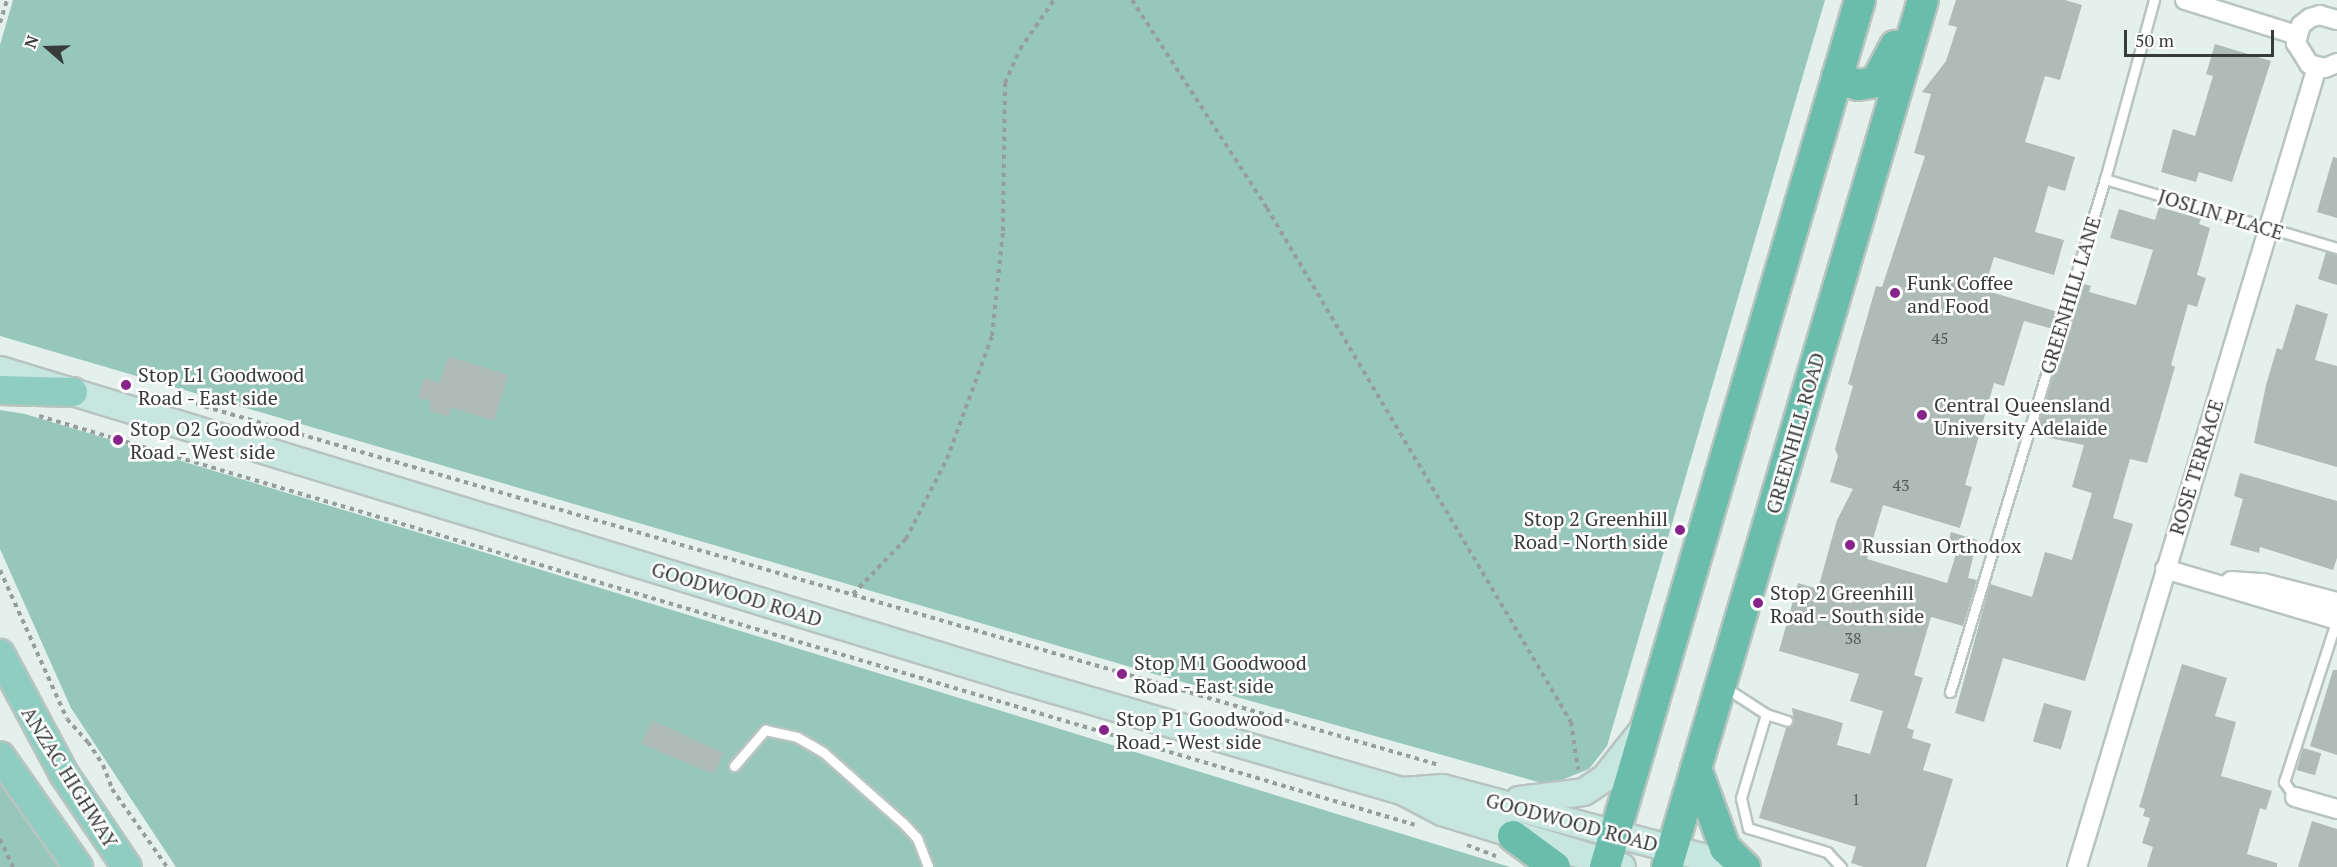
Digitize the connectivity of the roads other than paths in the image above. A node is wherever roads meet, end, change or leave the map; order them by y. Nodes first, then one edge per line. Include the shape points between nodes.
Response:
1 (1860, 0) edge
2 (2154, 0) edge
3 (2185, 0) edge
4 (1919, 12) edge
5 (2335, 12) edge
6 (2297, 35) junction
7 (2337, 63) edge
8 (2317, 68) junction
9 (1837, 77) junction
10 (2105, 179) junction
11 (2268, 229) junction
12 (2337, 248) edge
13 (0, 370) edge
14 (0, 390) edge
15 (73, 392) junction
16 (2165, 569) junction
17 (2205, 579) junction
18 (2337, 602) edge
19 (2337, 620) edge
20 (0, 654) edge
21 (1721, 685) junction
22 (1950, 692) dead end
23 (1766, 714) junction
24 (1787, 720) dead end
25 (1643, 730) junction
26 (0, 756) edge
27 (734, 766) dead end
28 (1696, 768) junction
29 (1402, 791) junction
30 (2295, 797) joint
31 (1492, 801) junction
32 (2337, 809) edge
33 (1614, 833) junction
34 (1508, 847) junction
35 (1670, 858) edge
36 (1611, 865) edge
37 (78, 867) edge
38 (127, 867) edge
39 (928, 867) edge
40 (1555, 867) edge
41 (1740, 867) edge
42 (1745, 867) edge
43 (1841, 867) edge
44 (2077, 867) edge

1 - 9 highway
2 - 10 lane, GREENHILL LANE
3 - 6 street
4 - 9 highway via 1876,82 1858,85
4 - 21 highway, GREENHILL ROAD
5 - 6 street via 2310,18
6 - 8 street via 2298,52
7 - 8 street
8 - 11 street, ROSE TERRACE
9 - 25 highway
10 - 11 lane, JOSLIN PLACE
10 - 22 lane, GREENHILL LANE
11 - 12 lane, JOSLIN PLACE
11 - 16 street, ROSE TERRACE
13 - 15 main road, GOODWOOD ROAD
14 - 15 main road, GOODWOOD ROAD
15 - 29 main road, GOODWOOD ROAD via 1016,679
16 - 17 street
16 - 44 street, ROSE TERRACE
17 - 18 street via 2263,583
17 - 19 street
19 - 30 lane via 2284,782
20 - 38 main road, ANZAC HIGHWAY via 64,774
21 - 23 lane
21 - 28 highway, GREENHILL ROAD
23 - 24 lane
23 - 43 lane via 1741,798 1749,828 1827,852
25 - 31 main road via 1605,778 1584,792 1552,799
25 - 33 highway
26 - 37 main road, ANZAC HIGHWAY
27 - 39 lane via 765,730 797,737 823,752 903,823 917,838
28 - 35 highway, GREENHILL ROAD
28 - 42 highway via 1725,849
29 - 31 main road, GOODWOOD ROAD via 1443,788
29 - 34 main road, GOODWOOD ROAD
30 - 32 street
31 - 33 main road, GOODWOOD ROAD
33 - 35 main road, GOODWOOD ROAD
33 - 36 highway
34 - 36 main road, GOODWOOD ROAD
34 - 40 highway
35 - 41 main road, GOODWOOD ROAD

